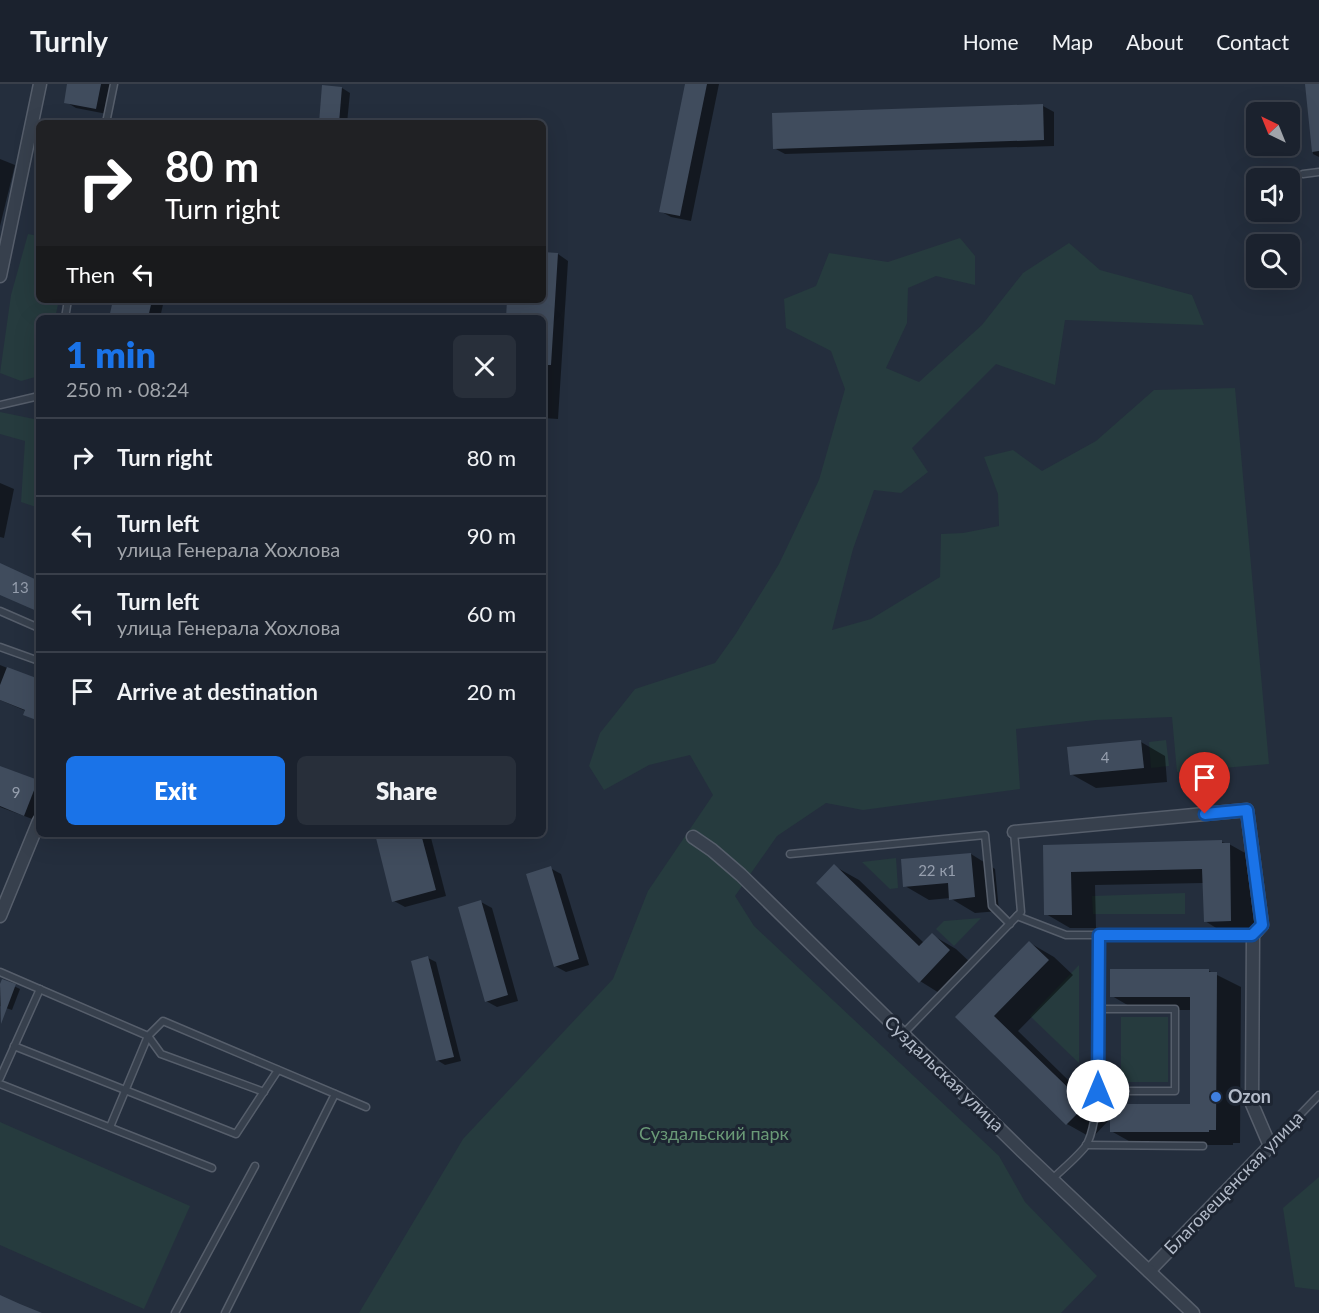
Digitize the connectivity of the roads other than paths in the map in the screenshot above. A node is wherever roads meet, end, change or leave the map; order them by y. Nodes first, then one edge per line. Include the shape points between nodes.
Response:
1 (40, 84) edge
2 (114, 84) edge
3 (107, 120) edge
4 (1319, 172) edge
5 (1303, 174) dead end
6 (0, 276) edge
7 (36, 397) edge
8 (0, 405) edge
9 (0, 612) edge
10 (36, 627) edge
11 (0, 647) edge
12 (36, 660) edge
13 (36, 828) edge
14 (1014, 832) joint
15 (693, 837) dead end
16 (790, 854) dead end
17 (0, 916) edge
18 (1017, 916) junction
19 (1010, 924) junction
20 (1099, 935) junction
21 (1252, 935) junction
22 (0, 972) edge
23 (40, 989) junction
24 (1099, 1009) junction
25 (903, 1034) junction
26 (148, 1036) junction
27 (14, 1046) junction
28 (278, 1070) junction
29 (0, 1078) edge
30 (0, 1084) edge
31 (125, 1090) junction
32 (1098, 1091) junction
33 (264, 1092) junction
34 (336, 1094) junction
35 (1319, 1095) edge
36 (366, 1107) dead end
37 (110, 1127) junction
38 (1086, 1145) junction
39 (1203, 1146) dead end
40 (1270, 1146) junction
41 (255, 1166) dead end
42 (212, 1168) dead end
43 (1052, 1180) junction
44 (1149, 1271) junction
45 (175, 1313) edge
46 (225, 1313) edge
47 (1193, 1313) edge

1 - 6 street
2 - 3 lane
4 - 5 lane
7 - 8 lane
9 - 10 lane
11 - 12 lane
13 - 17 street
14 - 18 lane via 1021,912
14 - 21 street via 1247,810 1262,925
15 - 25 street, Суздальская улица via 741,875
16 - 19 lane via 985,835 992,906
18 - 19 lane
18 - 20 lane via 1066,935
19 - 25 lane
20 - 21 lane
20 - 24 lane
21 - 40 street via 1251,1104
22 - 23 lane
23 - 26 lane
23 - 27 lane
24 - 32 lane
24 - 32 lane via 1175,1009 1175,1091
25 - 43 street, Суздальская улица
26 - 28 lane via 163,1022
26 - 31 lane
26 - 33 lane via 161,1054
27 - 29 lane
27 - 31 lane
28 - 33 lane
28 - 34 lane
30 - 37 lane
31 - 33 lane via 236,1134
31 - 37 lane
32 - 38 lane
34 - 36 lane
34 - 46 lane
35 - 40 lane, Благовещенская улица
37 - 42 lane
38 - 39 lane
38 - 43 lane
40 - 44 street, Благовещенская улица
41 - 45 lane
43 - 44 street, Суздальская улица
44 - 47 street, Суздальская улица

